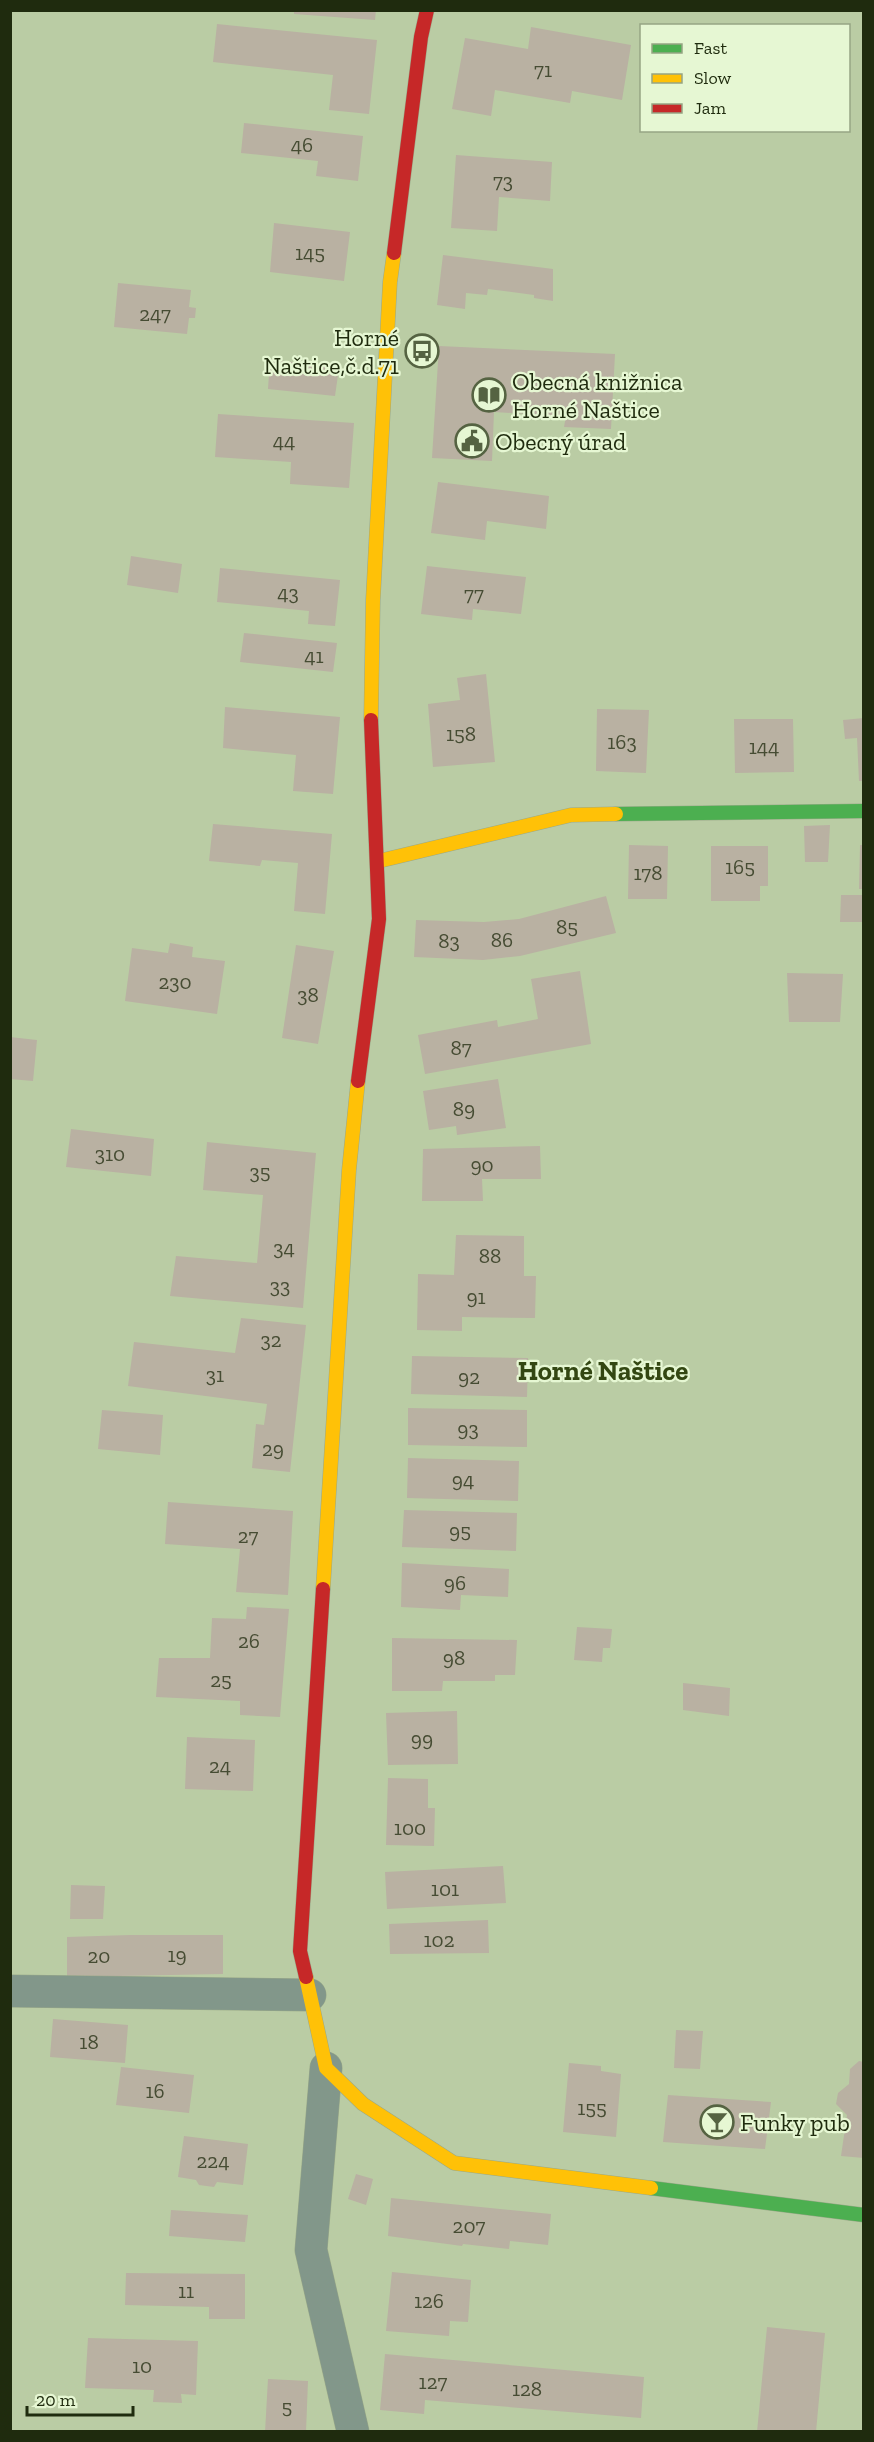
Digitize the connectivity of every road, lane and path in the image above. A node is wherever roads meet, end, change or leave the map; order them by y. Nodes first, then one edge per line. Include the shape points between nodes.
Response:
1 (427, 10) edge
2 (864, 811) edge
3 (378, 861) junction
4 (10, 1991) edge
5 (310, 1995) junction
6 (326, 2068) junction
7 (864, 2215) edge
8 (353, 2432) edge

1 - 3 street via 390,294 373,600 371,713
2 - 3 street via 571,815
3 - 5 street via 379,919 349,1170 300,1951
4 - 5 street
5 - 6 street
6 - 7 street via 363,2104 454,2163
6 - 8 street via 311,2250

